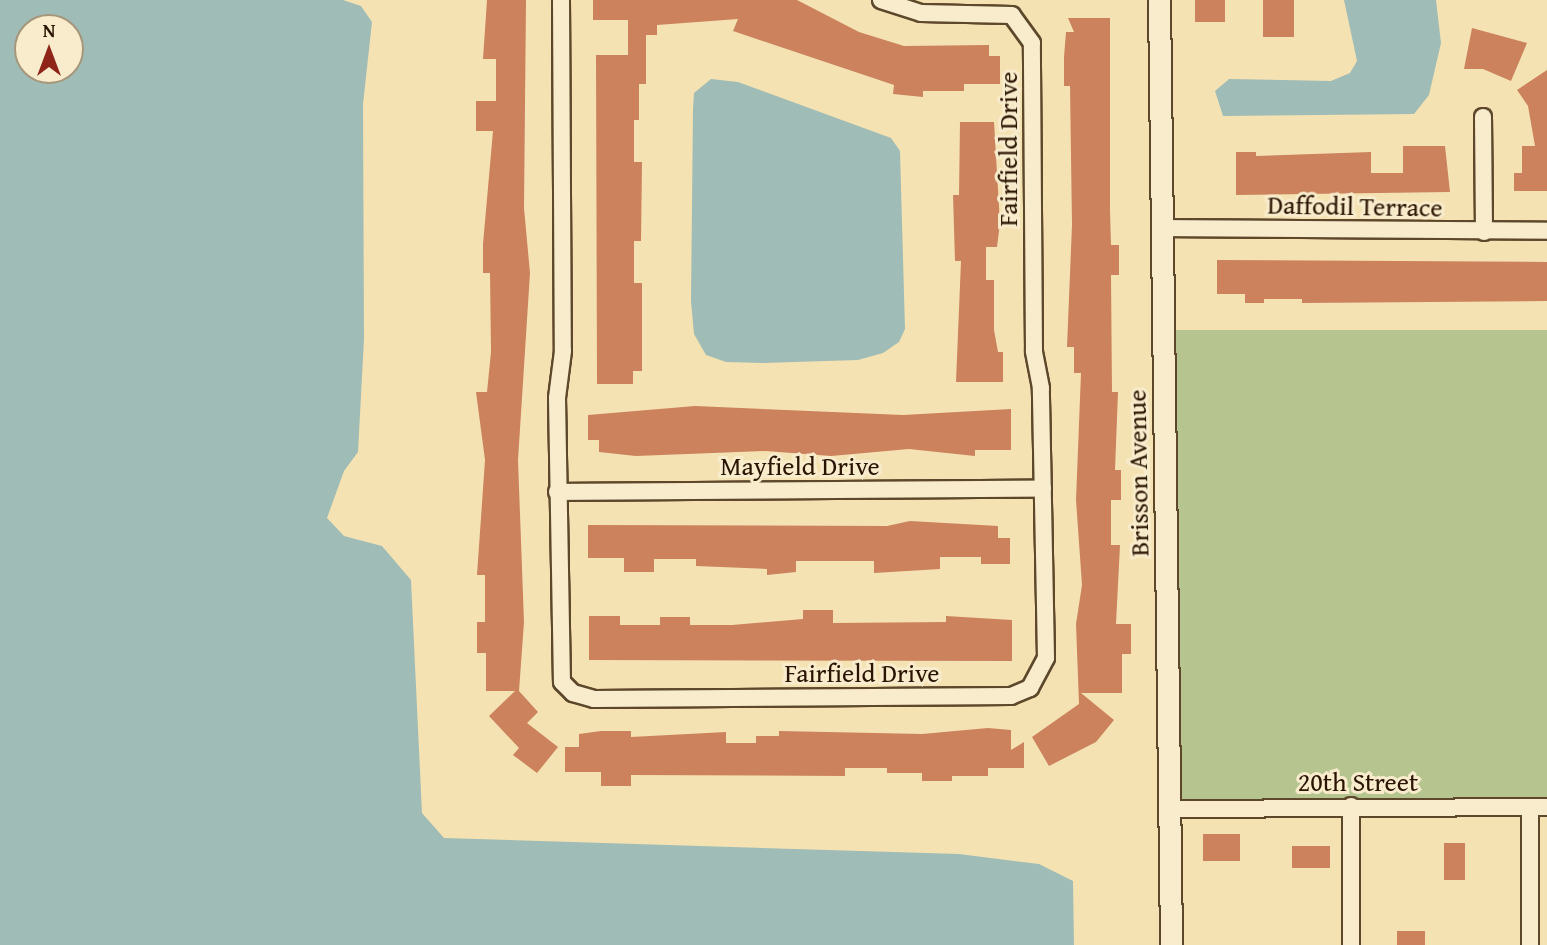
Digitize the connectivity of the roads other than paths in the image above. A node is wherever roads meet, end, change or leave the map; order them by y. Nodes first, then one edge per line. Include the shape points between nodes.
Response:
1 (561, 0) edge
2 (881, 0) edge
3 (1158, 0) edge
4 (1483, 117) dead end
5 (1163, 228) junction
6 (1547, 231) edge
7 (1484, 232) junction
8 (1043, 489) junction
9 (557, 492) junction
10 (1350, 806) junction
11 (1530, 807) junction
12 (1547, 807) edge
13 (1170, 809) junction
14 (1171, 945) edge
15 (1351, 945) edge
16 (1530, 945) edge

1 - 9 street, Fairfield Drive via 563,351 557,398
2 - 8 street, Fairfield Drive via 921,13 1012,15 1032,44 1034,351 1041,388
3 - 5 street, Brisson Avenue
4 - 7 street
5 - 7 street, Daffodil Terrace
5 - 13 street, Brisson Avenue
6 - 7 street, Daffodil Terrace
8 - 9 street, Mayfield Drive
8 - 9 street, Fairfield Drive via 1046,658 1030,688 1011,696 622,699 594,699 573,692 562,682
10 - 11 street, 20th Street
10 - 13 street, 20th Street
10 - 15 street
11 - 12 street, 20th Street
11 - 16 street
13 - 14 street, Brisson Avenue

